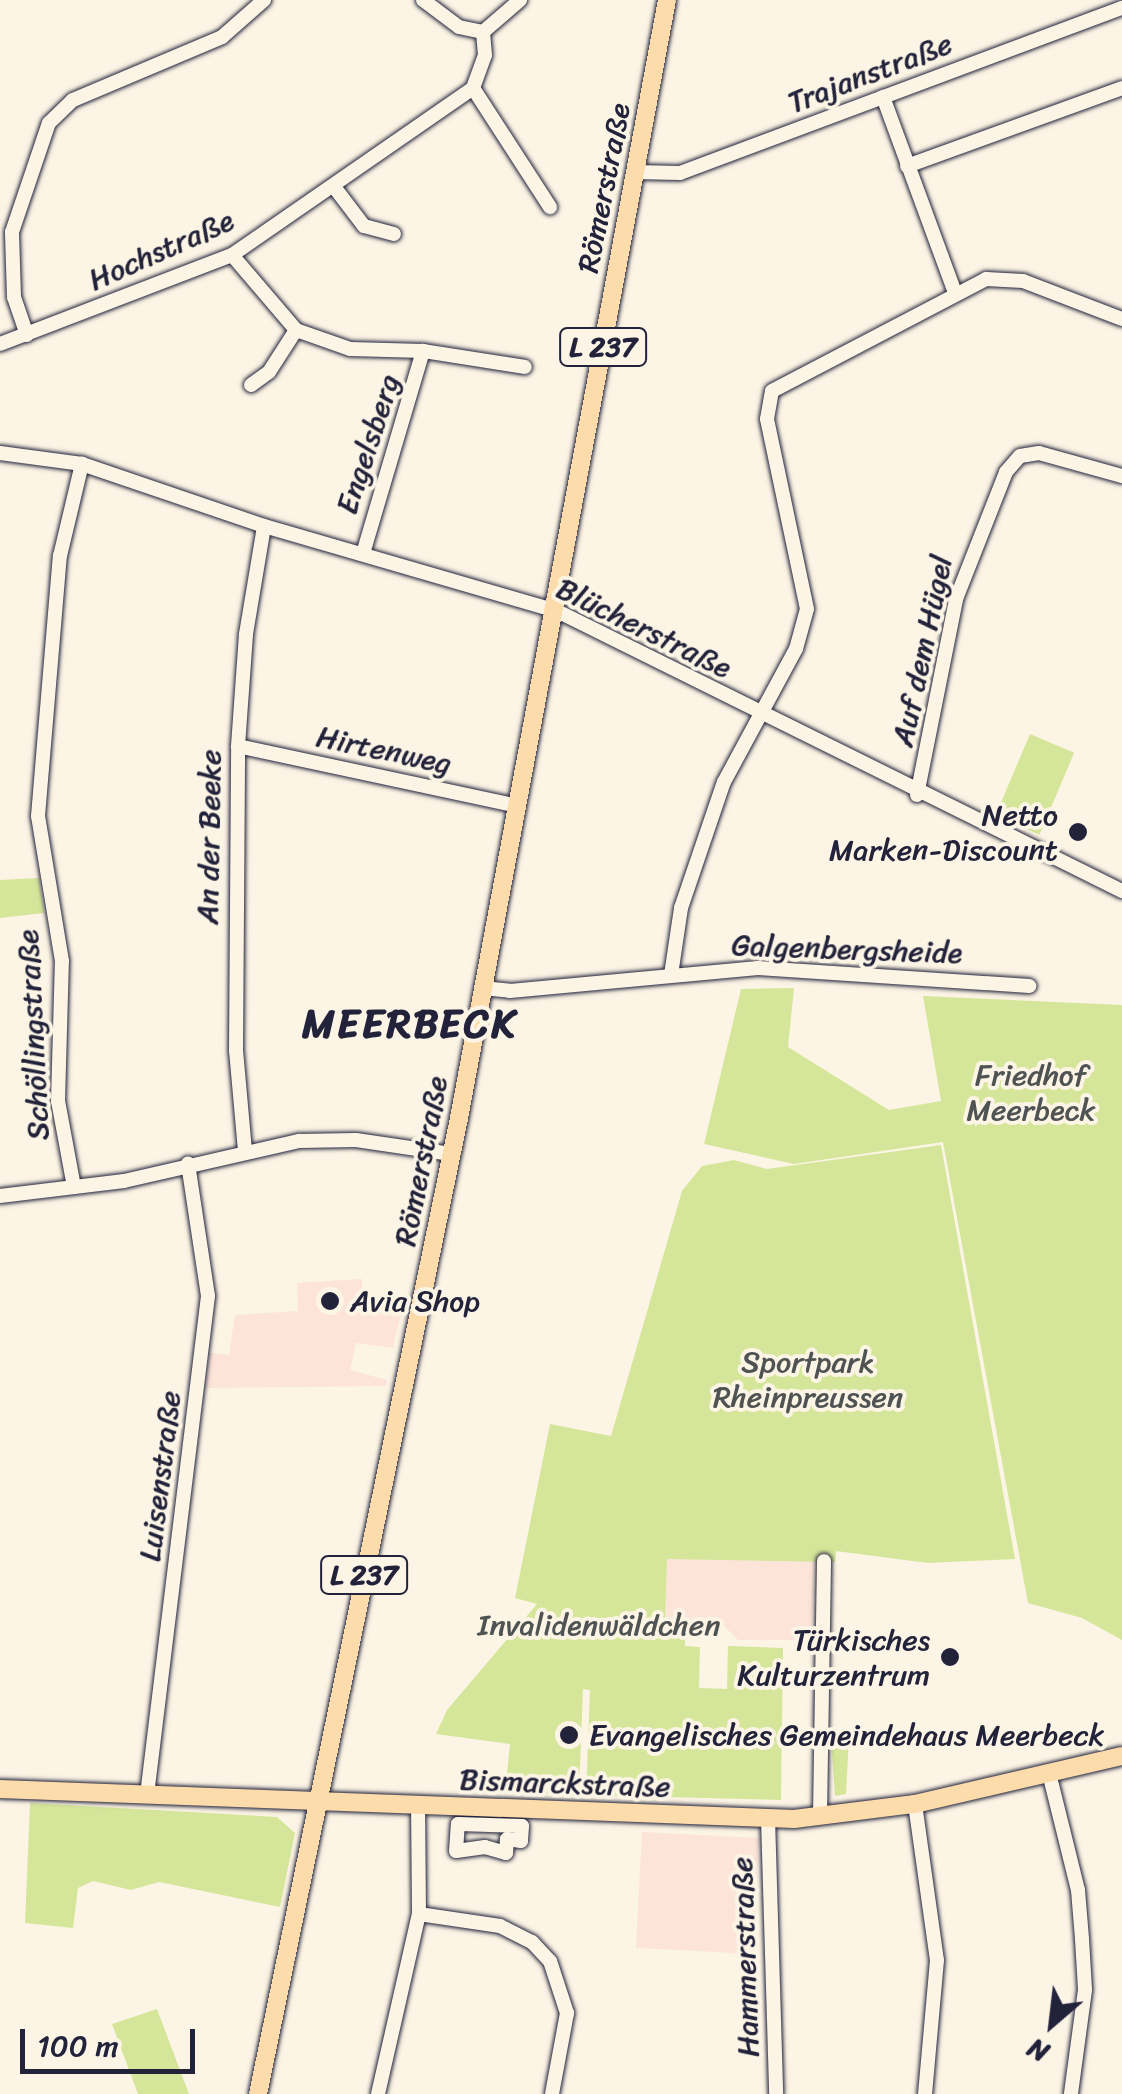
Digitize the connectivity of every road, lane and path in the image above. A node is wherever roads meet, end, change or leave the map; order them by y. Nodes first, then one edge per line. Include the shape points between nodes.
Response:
1 (264, 0) edge
2 (422, 0) edge
3 (520, 0) edge
4 (668, 0) edge
5 (1122, 8) edge
6 (483, 32) junction
7 (474, 88) junction
8 (1122, 88) edge
9 (883, 97) junction
10 (907, 166) junction
11 (634, 172) junction
12 (335, 188) junction
13 (550, 207) dead end
14 (394, 234) dead end
15 (232, 255) junction
16 (955, 292) junction
17 (1122, 318) edge
18 (296, 330) junction
19 (27, 334) junction
20 (0, 344) edge
21 (424, 350) junction
22 (525, 368) dead end
23 (252, 385) dead end
24 (0, 453) edge
25 (82, 464) junction
26 (1122, 476) edge
27 (264, 526) junction
28 (363, 554) junction
29 (557, 611) junction
30 (756, 714) junction
31 (238, 746) junction
32 (917, 795) junction
33 (518, 806) junction
34 (1122, 891) edge
35 (671, 975) junction
36 (1030, 986) dead end
37 (483, 988) junction
38 (246, 1151) junction
39 (452, 1154) junction
40 (188, 1164) junction
41 (74, 1187) junction
42 (0, 1196) edge
43 (824, 1561) dead end
44 (1122, 1756) edge
45 (1049, 1773) junction
46 (0, 1790) edge
47 (148, 1795) junction
48 (316, 1801) junction
49 (915, 1804) junction
50 (418, 1805) junction
51 (820, 1816) junction
52 (768, 1818) junction
53 (522, 1826) joint
54 (418, 1914) junction
55 (258, 2094) edge
56 (378, 2094) edge
57 (552, 2094) edge
58 (776, 2094) edge
59 (925, 2094) edge
60 (1072, 2094) edge

1 - 19 street via 222,37 73,100 49,124 12,232 14,297
2 - 6 street via 460,28
3 - 6 street
4 - 11 main road, Römerstraße / L 237
5 - 9 street, Trajanstraße
6 - 7 street via 485,55
7 - 12 street, Hochstraße
7 - 13 street
8 - 10 street
9 - 10 street
9 - 11 street, Trajanstraße via 680,174
10 - 16 street
11 - 29 main road, Römerstraße / L 237
12 - 14 street via 364,226
12 - 15 street, Hochstraße
15 - 18 street
15 - 19 street, Hochstraße
16 - 17 street via 1004,276
16 - 30 street via 782,383 767,400 807,610 796,649
18 - 21 street, Engelsberg via 350,349
18 - 23 street via 269,372
19 - 20 street, Hochstraße
21 - 22 street, Engelsberg
21 - 28 street, Engelsberg
24 - 25 street, Blücherstraße
25 - 27 street, Blücherstraße
25 - 41 street, Schöllingstraße via 60,556 38,816 62,961 58,1101
26 - 32 street, Auf dem Hügel via 1040,453 1020,456 1006,472 956,599
27 - 28 street, Blücherstraße
27 - 31 street, An der Beeke via 246,634
28 - 29 street, Blücherstraße
29 - 30 street, Blücherstraße
29 - 33 main road, Römerstraße / L 237
30 - 32 street, Blücherstraße
30 - 35 street via 699,847
31 - 33 street, Hirtenweg
31 - 38 street, An der Beeke via 236,1051
32 - 34 street, Blücherstraße
33 - 37 main road, Römerstraße / L 237
35 - 36 street, Galgenbergsheide via 758,968
35 - 37 street, Galgenbergsheide
37 - 39 main road, Römerstraße / L 237
38 - 39 street via 356,1140
38 - 40 street
39 - 48 main road, Römerstraße / L 237
40 - 41 street
40 - 47 street, Luisenstraße via 205,1252 206,1328
41 - 42 street
43 - 51 street
44 - 45 main road, Bismarckstraße
45 - 49 main road, Bismarckstraße
45 - 60 street via 1078,1890 1082,1940 1085,1990
46 - 47 main road, Bismarckstraße
47 - 48 main road, Bismarckstraße
48 - 50 main road, Bismarckstraße
48 - 55 main road, Römerstraße / L 237
49 - 51 main road, Bismarckstraße
49 - 59 street via 937,1960
50 - 52 main road, Bismarckstraße
50 - 54 street
51 - 52 main road, Bismarckstraße
52 - 58 street, Hammerstraße
53 - 53 street via 521,1841 507,1840 506,1853 485,1847 456,1851 458,1824
54 - 56 street
54 - 57 street via 500,1926 532,1942 550,1961 566,2014

